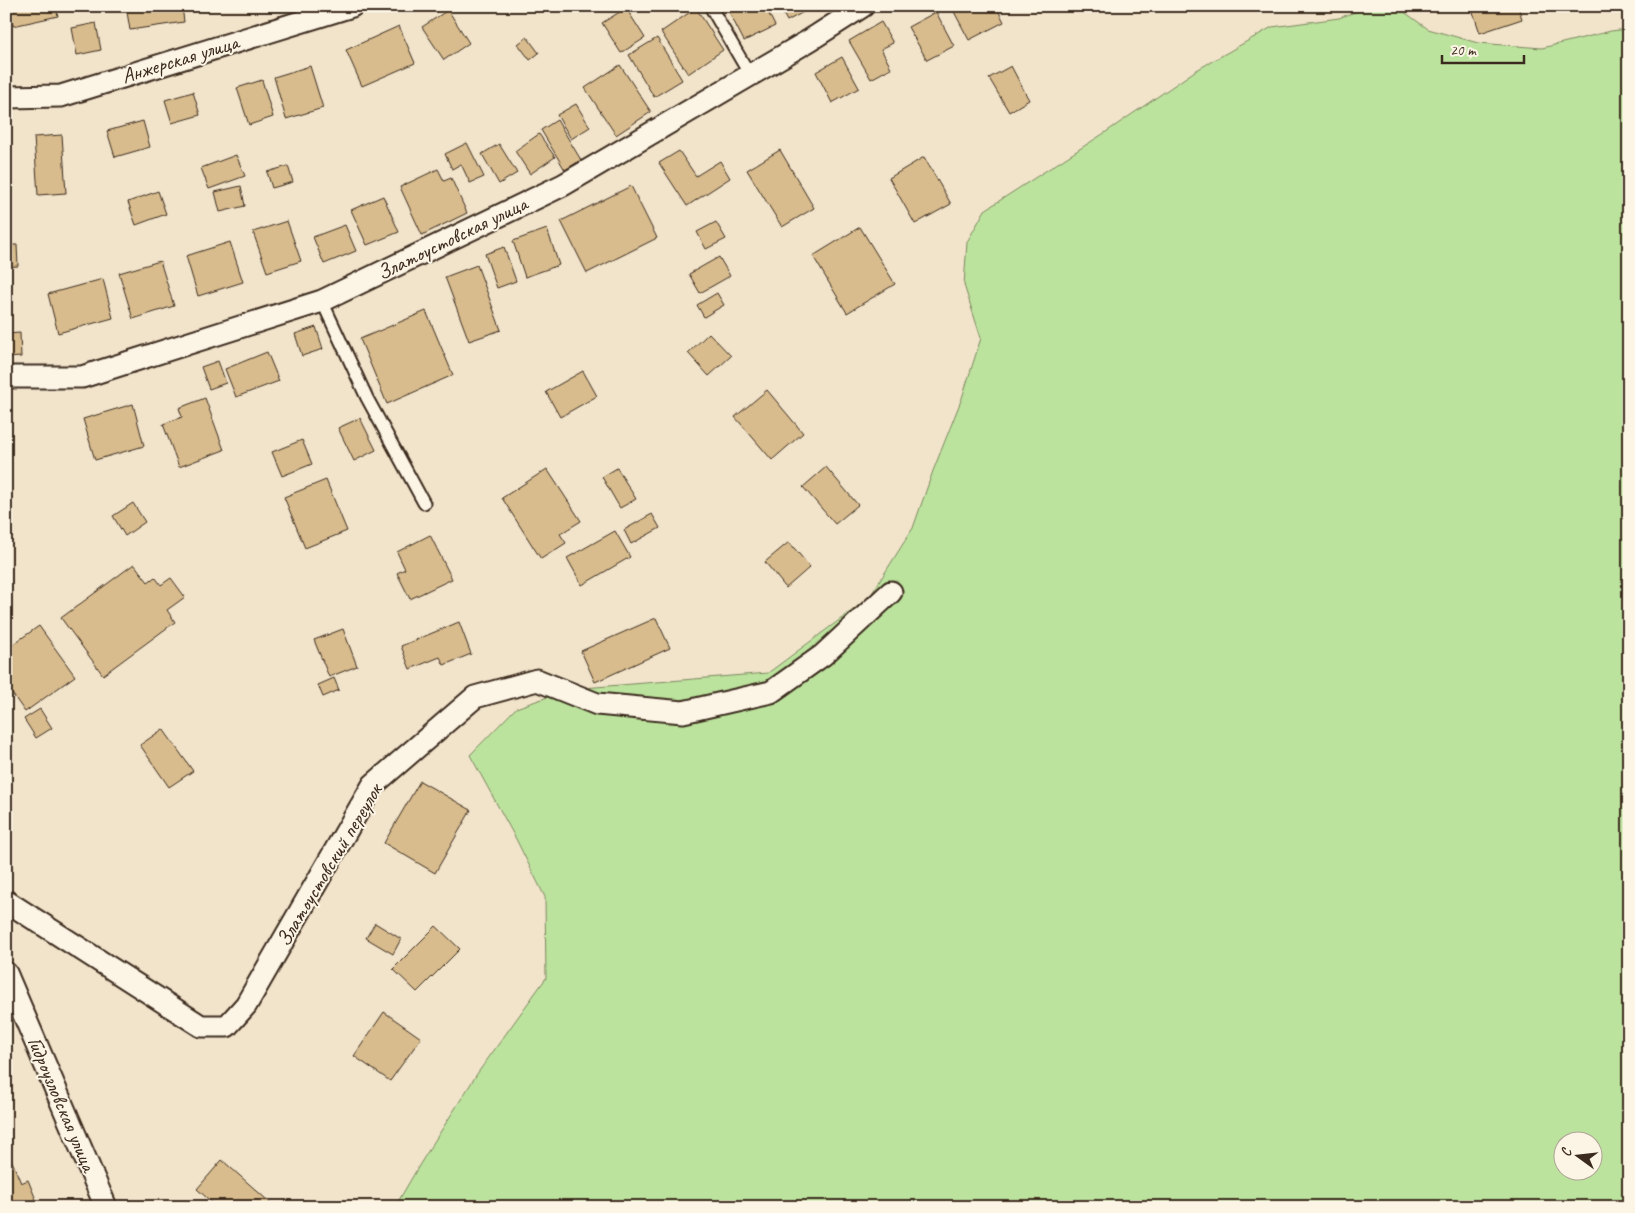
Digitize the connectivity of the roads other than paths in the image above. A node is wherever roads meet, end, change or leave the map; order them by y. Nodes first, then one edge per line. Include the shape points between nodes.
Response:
1 (352, 6) edge
2 (710, 6) edge
3 (863, 6) edge
4 (750, 75) junction
5 (6, 97) edge
6 (322, 301) junction
7 (6, 377) edge
8 (424, 503) dead end
9 (891, 592) dead end
10 (6, 901) edge
11 (6, 973) edge
12 (106, 1207) edge

1 - 5 street, Анжерская улица via 61,96
2 - 4 lane
3 - 4 street, Златоустовская улица
4 - 6 street, Златоустовская улица via 564,185
6 - 7 street, Златоустовская улица via 82,377
6 - 8 lane via 367,398
9 - 10 street, Златоустовский переулок via 823,655 771,692 682,712 597,704 537,680 475,697 373,785 246,1005 227,1026 202,1026
11 - 12 street, Гидроузловская улица

